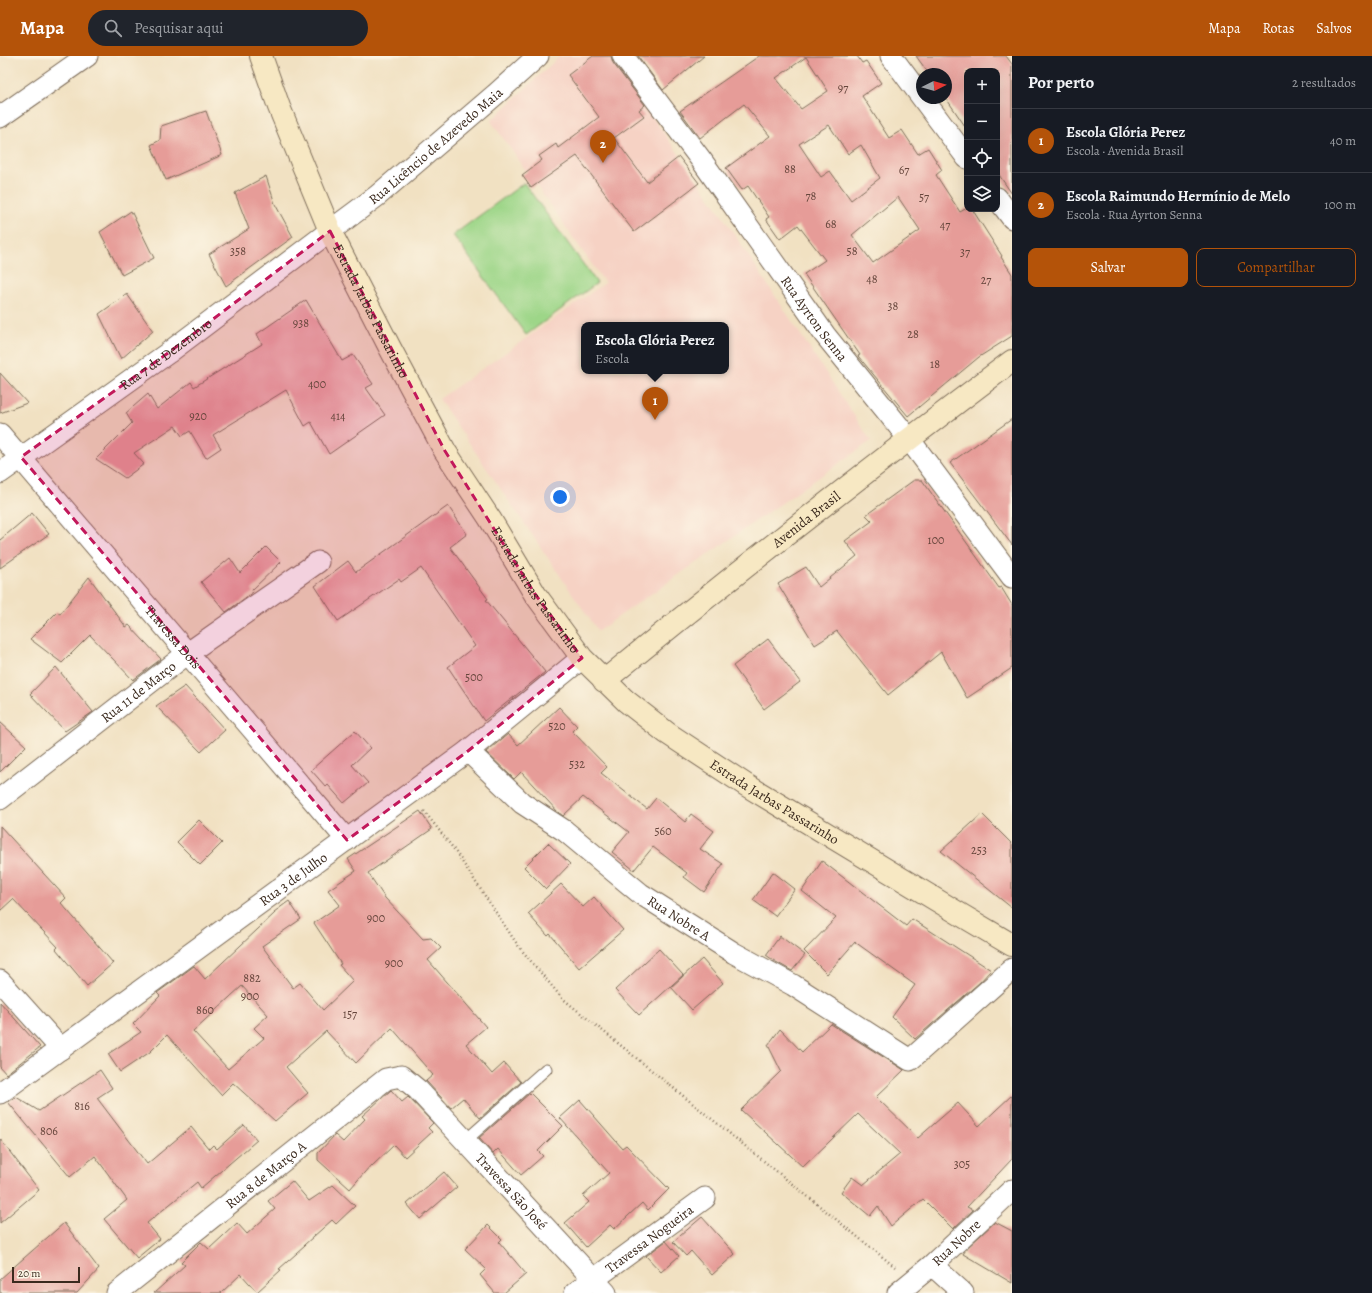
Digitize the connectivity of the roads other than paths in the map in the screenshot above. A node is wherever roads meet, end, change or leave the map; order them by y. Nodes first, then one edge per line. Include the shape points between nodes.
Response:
1 (87, 56) edge
2 (261, 56) edge
3 (538, 56) edge
4 (623, 56) edge
5 (891, 56) edge
6 (0, 117) edge
7 (964, 154) edge
8 (1000, 202) edge
9 (1012, 218) edge
10 (330, 231) junction
11 (1012, 361) edge
12 (0, 434) edge
13 (909, 439) junction
14 (22, 457) junction
15 (0, 473) edge
16 (318, 562) dead end
17 (1012, 577) edge
18 (188, 653) junction
19 (582, 658) junction
20 (604, 681) junction
21 (468, 751) junction
22 (0, 799) edge
23 (346, 840) junction
24 (1012, 944) edge
25 (1012, 969) edge
26 (0, 981) edge
27 (61, 1049) junction
28 (546, 1069) dead end
29 (418, 1090) joint
30 (0, 1093) edge
31 (465, 1140) junction
32 (1012, 1190) edge
33 (705, 1198) dead end
34 (932, 1265) junction
35 (600, 1286) edge
36 (905, 1287) edge
37 (117, 1293) edge
38 (575, 1293) edge
39 (963, 1293) edge

1 - 6 street
2 - 10 street, Estrada Jarbas Passarinho
3 - 10 street, Rua Licêncio de Azevedo Maia via 377,196
4 - 13 street, Rua Ayrton Senna via 702,161 825,335
5 - 7 street
8 - 9 street
10 - 14 street, Rua 7 de Dezembro via 168,353
10 - 19 street, Estrada Jarbas Passarinho via 445,451 535,594
11 - 13 street, Avenida Brasil
12 - 14 street, Travessa Dois
13 - 17 street, Rua Ayrton Senna
13 - 20 street, Avenida Brasil via 764,551
14 - 15 street, Rua 7 de Dezembro
14 - 18 street, Travessa Dois
16 - 18 street, Rua 11 de Março
18 - 22 street, Rua 11 de Março
18 - 23 street, Travessa Dois
19 - 20 street, Estrada Jarbas Passarinho
19 - 21 street, Rua 3 de Julho
20 - 24 street, Estrada Jarbas Passarinho via 667,732 746,785
21 - 23 street, Rua 3 de Julho
21 - 25 street, Rua Nobre A via 522,803 565,831 640,894 793,985 910,1060
23 - 27 street, Rua 3 de Julho
26 - 27 street
27 - 30 street, Rua 3 de Julho
28 - 31 lane
29 - 31 street, Travessa São José
29 - 37 street, Rua 8 de Março A via 401,1076 386,1079
31 - 35 street, Travessa São José
32 - 34 street, Rua Nobre
33 - 35 street, Travessa Nogueira
34 - 36 street, Rua Nobre
34 - 39 street
35 - 38 street, Travessa Nogueira

